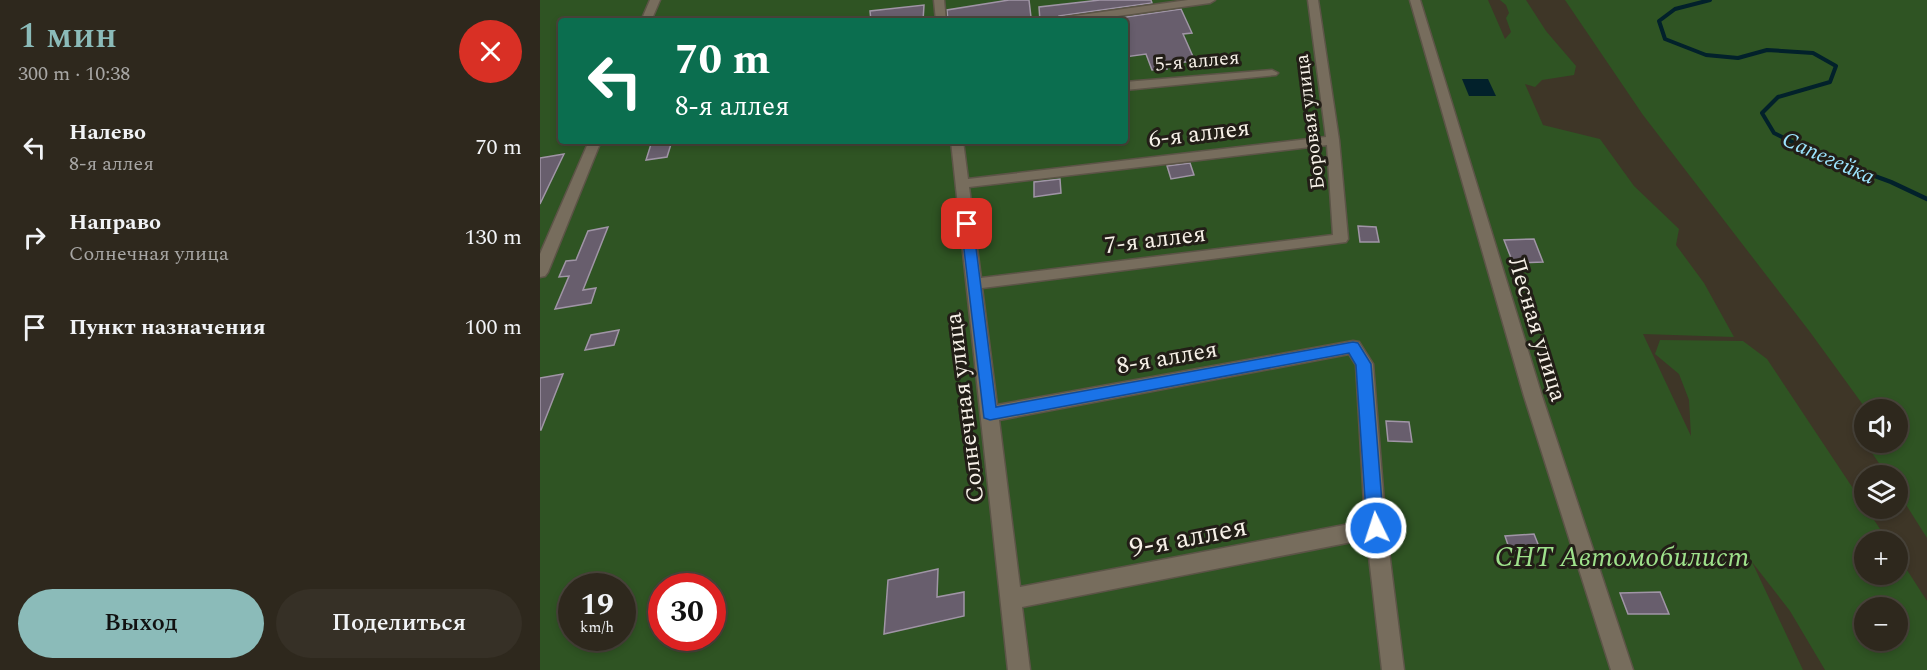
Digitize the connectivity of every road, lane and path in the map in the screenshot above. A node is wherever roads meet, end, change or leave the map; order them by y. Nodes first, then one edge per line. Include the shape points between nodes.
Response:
1 (655, 0) edge
2 (939, 0) edge
3 (1210, 0) edge
4 (1313, 0) edge
5 (1415, 0) edge
6 (647, 18) edge
7 (941, 18) edge
8 (1081, 18) edge
9 (1272, 73) dead end
10 (1128, 86) edge
11 (1334, 140) junction
12 (594, 144) edge
13 (957, 144) edge
14 (962, 184) junction
15 (1341, 239) joint
16 (540, 272) edge
17 (974, 284) junction
18 (990, 414) junction
19 (1376, 528) junction
20 (1011, 599) junction
21 (1019, 670) edge
22 (1394, 670) edge
23 (1622, 670) edge

1 - 6 street
2 - 7 street
3 - 8 street
4 - 11 street, Боровая улица
5 - 23 street, Лесная улица via 1533,396
9 - 10 street, 5-я аллея
11 - 14 street, 6-я аллея
11 - 15 street, Боровая улица
12 - 16 street
13 - 14 street, Солнечная улица
14 - 17 street, Солнечная улица
15 - 17 street, 7-я аллея
17 - 18 street, Солнечная улица
18 - 19 street, 8-я аллея via 1353,347 1364,364
18 - 20 street, Солнечная улица
19 - 20 street, 9-я аллея
19 - 22 street
20 - 21 street, Солнечная улица

